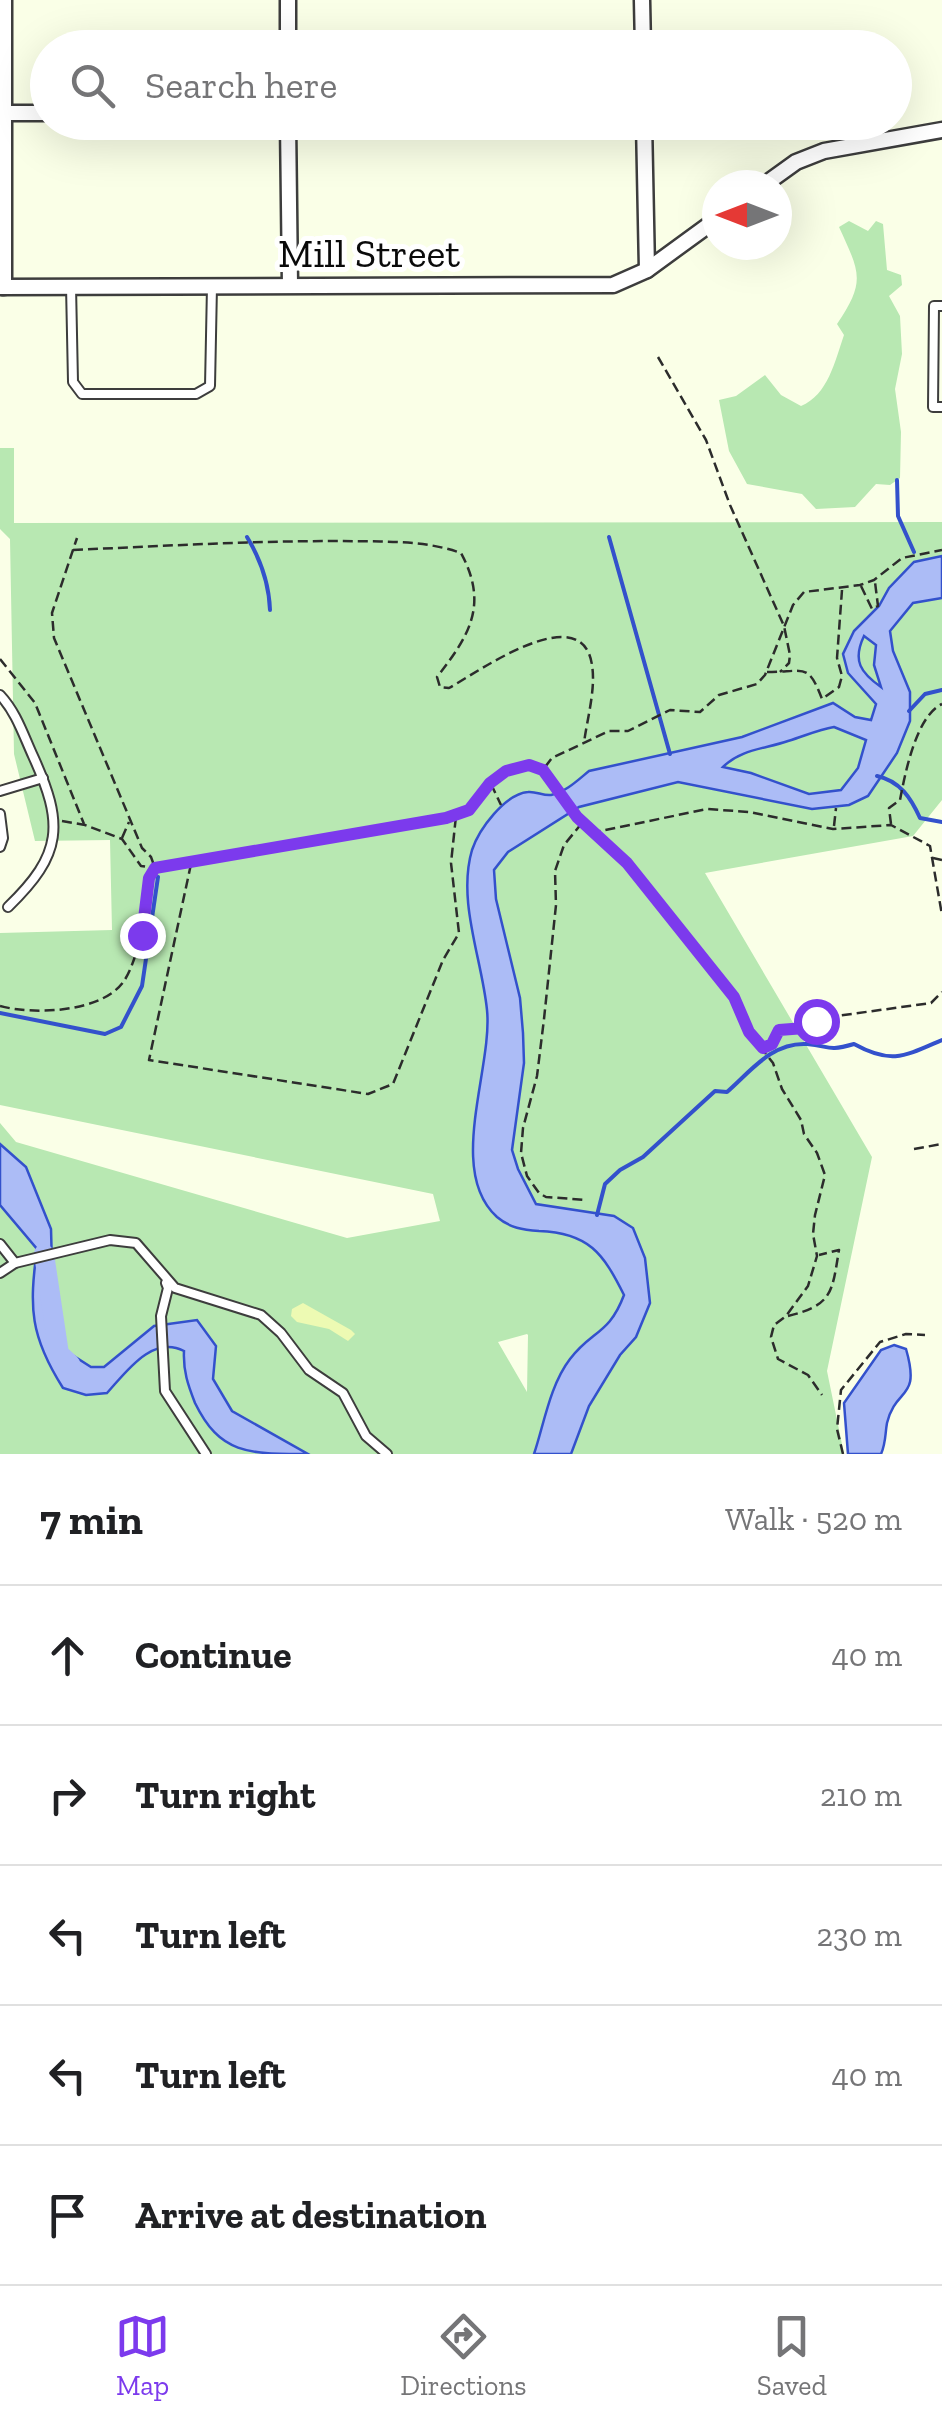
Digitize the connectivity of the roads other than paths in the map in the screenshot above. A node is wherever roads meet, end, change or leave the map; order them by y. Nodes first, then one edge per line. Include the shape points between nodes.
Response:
1 (4, 0) edge
2 (288, 0) edge
3 (642, 0) edge
4 (288, 30) edge
5 (643, 30) edge
6 (30, 112) edge
7 (5, 113) junction
8 (942, 130) edge
9 (912, 135) edge
10 (288, 140) edge
11 (644, 140) edge
12 (886, 140) edge
13 (785, 170) edge
14 (702, 230) edge
15 (647, 270) junction
16 (212, 285) junction
17 (290, 285) junction
18 (71, 286) junction
19 (2, 287) edge
20 (942, 306) edge
21 (942, 406) edge
22 (0, 695) edge
23 (13, 709) junction
24 (0, 712) edge
25 (43, 778) junction
26 (0, 791) edge
27 (0, 814) edge
28 (0, 847) edge
29 (8, 907) dead end
30 (0, 1244) edge
31 (16, 1263) junction
32 (0, 1273) edge
33 (165, 1280) junction
34 (198, 1443) junction
35 (195, 1454) edge
36 (206, 1454) edge
37 (387, 1454) edge

1 - 7 street
2 - 4 street
3 - 5 street
6 - 7 street
7 - 19 street
8 - 9 street
10 - 17 street
11 - 15 street
12 - 13 street via 824,151
14 - 15 street, Mill Street
15 - 17 street, Mill Street via 612,285
16 - 17 street, Mill Street
16 - 18 street, Mill Street
16 - 18 lane via 210,386 196,394 82,394 73,382
18 - 19 street, Mill Street
20 - 21 lane via 934,306 932,407
22 - 23 lane
23 - 24 lane
23 - 25 lane
25 - 26 lane
25 - 29 lane via 55,820 52,850
27 - 28 lane
30 - 31 lane
31 - 32 lane
31 - 33 lane via 110,1240 136,1243
33 - 34 lane via 165,1391
33 - 37 lane via 261,1315 300,1362 342,1394 366,1436
34 - 35 lane
34 - 36 lane

